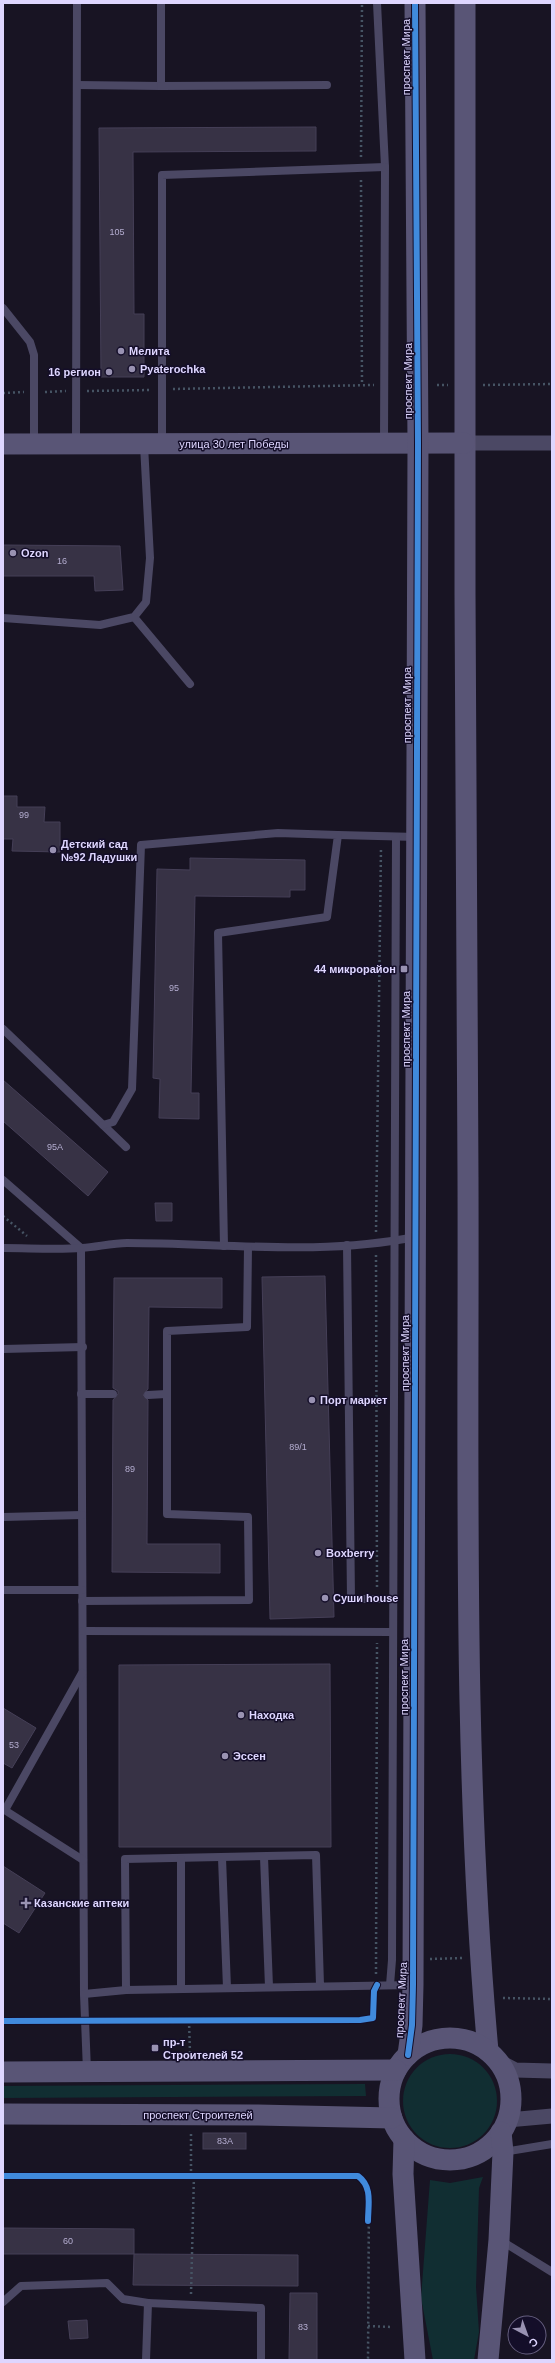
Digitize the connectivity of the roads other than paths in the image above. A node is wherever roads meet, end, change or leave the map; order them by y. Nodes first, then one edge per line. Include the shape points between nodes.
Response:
1 (77, 3) edge
2 (161, 3) edge
3 (377, 3) edge
4 (415, 3) edge
5 (465, 3) edge
6 (77, 85) junction
7 (326, 85) dead end
8 (161, 86) junction
9 (385, 167) junction
10 (3, 308) edge
11 (384, 443) junction
12 (418, 443) junction
13 (464, 443) junction
14 (552, 443) edge
15 (3, 444) edge
16 (34, 444) junction
17 (76, 444) junction
18 (153, 444) junction
19 (134, 616) junction
20 (3, 618) edge
21 (190, 684) dead end
22 (338, 835) junction
23 (396, 837) junction
24 (417, 837) junction
25 (3, 1029) edge
26 (104, 1125) junction
27 (126, 1147) dead end
28 (3, 1180) edge
29 (416, 1237) junction
30 (393, 1241) junction
31 (347, 1245) junction
32 (224, 1246) junction
33 (248, 1247) junction
34 (3, 1248) edge
35 (81, 1248) junction
36 (83, 1346) junction
37 (3, 1349) edge
38 (82, 1394) junction
39 (113, 1394) dead end
40 (166, 1394) junction
41 (148, 1395) dead end
42 (82, 1515) junction
43 (3, 1517) edge
44 (3, 1590) edge
45 (82, 1590) junction
46 (392, 1599) junction
47 (82, 1601) junction
48 (83, 1631) junction
49 (392, 1632) junction
50 (82, 1672) junction
51 (4, 1809) edge
52 (264, 1857) junction
53 (222, 1858) junction
54 (181, 1859) junction
55 (84, 1860) junction
56 (320, 1985) junction
57 (390, 1985) junction
58 (413, 1985) junction
59 (269, 1987) junction
60 (227, 1988) junction
61 (181, 1989) junction
62 (126, 1990) junction
63 (84, 1994) junction
64 (493, 2056) junction
65 (402, 2062) junction
66 (88, 2071) junction
67 (552, 2071) edge
68 (3, 2072) edge
69 (3, 2114) edge
70 (552, 2116) edge
71 (392, 2118) junction
72 (504, 2135) junction
73 (404, 2139) junction
74 (552, 2144) edge
75 (499, 2240) junction
76 (552, 2272) edge
77 (3, 2302) edge
78 (148, 2303) junction
79 (146, 2360) edge
80 (261, 2360) edge
81 (415, 2360) edge
82 (488, 2360) edge

1 - 6 lane
2 - 8 lane
3 - 9 lane
4 - 12 street, проспект Мира
5 - 13 street
6 - 8 lane
6 - 17 lane
7 - 8 lane
9 - 11 lane
9 - 18 lane via 162,175 162,390
10 - 16 lane via 30,342 34,355
11 - 12 street, улица 30 лет Победы
11 - 18 street, улица 30 лет Победы
12 - 13 street, улица 30 лет Победы
12 - 24 street, проспект Мира
13 - 14 street
13 - 64 street via 468,1522 474,1855 480,1957
15 - 16 street, улица 30 лет Победы
16 - 17 street, улица 30 лет Победы
17 - 18 street, улица 30 лет Победы
18 - 19 lane via 150,558 146,602
19 - 20 lane via 100,624
19 - 21 lane
22 - 23 lane
22 - 26 lane via 278,833 141,845 132,1089 113,1122
22 - 32 lane via 328,917 218,933
23 - 24 lane
23 - 30 lane
24 - 29 street, проспект Мира
25 - 26 lane
26 - 27 lane
28 - 35 lane
29 - 30 lane
29 - 58 street, проспект Мира
30 - 31 lane
30 - 46 lane
31 - 33 lane
31 - 46 lane via 351,1599
32 - 33 lane
32 - 35 lane via 126,1243
33 - 40 lane via 247,1327 167,1331
34 - 35 lane
35 - 36 lane
36 - 37 lane
36 - 38 lane
38 - 39 lane
38 - 42 lane
40 - 41 lane
40 - 47 lane via 167,1514 248,1517 249,1600
42 - 43 lane
42 - 45 lane
44 - 45 lane
45 - 47 lane
46 - 49 lane
47 - 48 lane
48 - 49 lane
48 - 50 lane
49 - 57 lane
50 - 51 lane
50 - 55 lane
51 - 55 lane
52 - 53 lane
52 - 56 lane via 316,1855
52 - 59 lane
53 - 54 lane
53 - 60 lane
54 - 61 lane
54 - 62 lane via 125,1859
55 - 63 lane
56 - 57 lane
56 - 59 lane
57 - 58 lane
58 - 65 street, проспект Мира via 412,2025
59 - 60 lane
60 - 61 lane
61 - 62 lane
62 - 63 lane
63 - 66 lane
64 - 65 street via 473,2042 456,2038 439,2039 422,2045
64 - 67 street via 515,2070
64 - 72 street via 506,2074 510,2089 510,2105
65 - 66 street via 190,2071
65 - 71 street via 389,2094
66 - 68 street
69 - 71 street, проспект Строителей
70 - 72 street
71 - 73 street
72 - 73 street via 481,2152 454,2160 426,2155
72 - 74 lane
72 - 75 street
73 - 81 street via 403,2174
75 - 76 lane
75 - 82 street
77 - 78 lane via 21,2286 107,2283 123,2298
78 - 79 lane
78 - 80 lane via 262,2308

